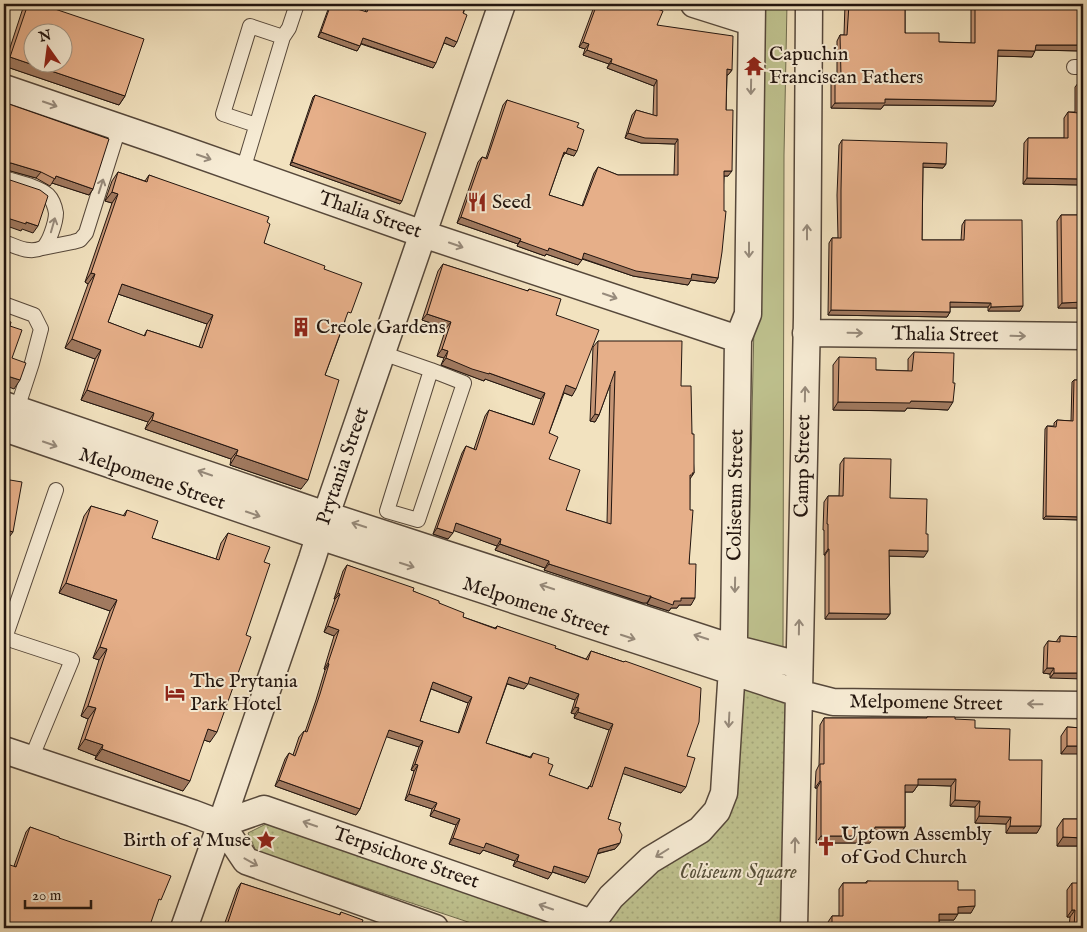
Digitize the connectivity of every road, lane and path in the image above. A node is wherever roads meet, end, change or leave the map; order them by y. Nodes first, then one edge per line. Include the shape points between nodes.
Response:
1 (297, 4) edge
2 (502, 4) edge
3 (694, 4) edge
4 (809, 4) edge
5 (752, 13) edge
6 (283, 37) junction
7 (4, 88) edge
8 (256, 125) junction
9 (120, 128) junction
10 (243, 170) junction
11 (4, 178) edge
12 (424, 234) junction
13 (4, 242) edge
14 (43, 248) junction
15 (4, 304) edge
16 (806, 333) junction
17 (1083, 336) edge
18 (738, 340) junction
19 (382, 353) junction
20 (431, 370) junction
21 (8, 414) edge
22 (56, 490) dead end
23 (323, 526) junction
24 (4, 640) edge
25 (733, 660) junction
26 (799, 665) junction
27 (798, 693) junction
28 (1083, 705) edge
29 (4, 750) edge
30 (31, 759) junction
31 (221, 824) junction
32 (591, 926) edge
33 (184, 928) edge
34 (435, 928) edge
35 (794, 928) edge

1 - 6 lane
2 - 12 street, Prytania Street
3 - 5 street
16 -> 4 street, Camp Street
5 -> 18 street, Coliseum Street via 748,314
6 - 8 lane
6 - 8 lane via 250,26 247,35 223,114
7 -> 9 street, Thalia Street
8 - 10 lane
9 -> 10 street, Thalia Street
14 -> 9 lane via 80,240 86,233
10 - 12 street, Thalia Street
14 -> 11 lane via 48,243 55,220 52,200 40,190
12 -> 18 street, Thalia Street
12 - 19 street, Prytania Street
13 - 14 lane via 31,251
15 - 21 lane via 34,315 41,330 32,363
16 -> 17 street, Thalia Street
26 -> 16 street, Camp Street
18 -> 25 street, Coliseum Street
19 - 20 lane
19 - 23 street, Prytania Street
20 - 20 lane via 387,511 418,520 464,383
21 - 23 street, Melpomene Street
22 - 24 lane
23 - 25 street, Melpomene Street
23 - 31 street, Prytania Street
24 - 30 lane via 72,660
25 - 26 street, Melpomene Street
25 - 27 street, Melpomene Street
25 -> 32 street, Coliseum Street via 724,793 717,811 700,830 650,860 611,897
26 - 27 street, Camp Street
28 -> 27 street, Melpomene Street via 834,702
35 -> 27 street, Camp Street
29 - 30 street
30 - 31 street
32 -> 31 street, Terpsichore Street via 264,809
31 - 33 street, Prytania Street
31 -> 34 street via 246,861

